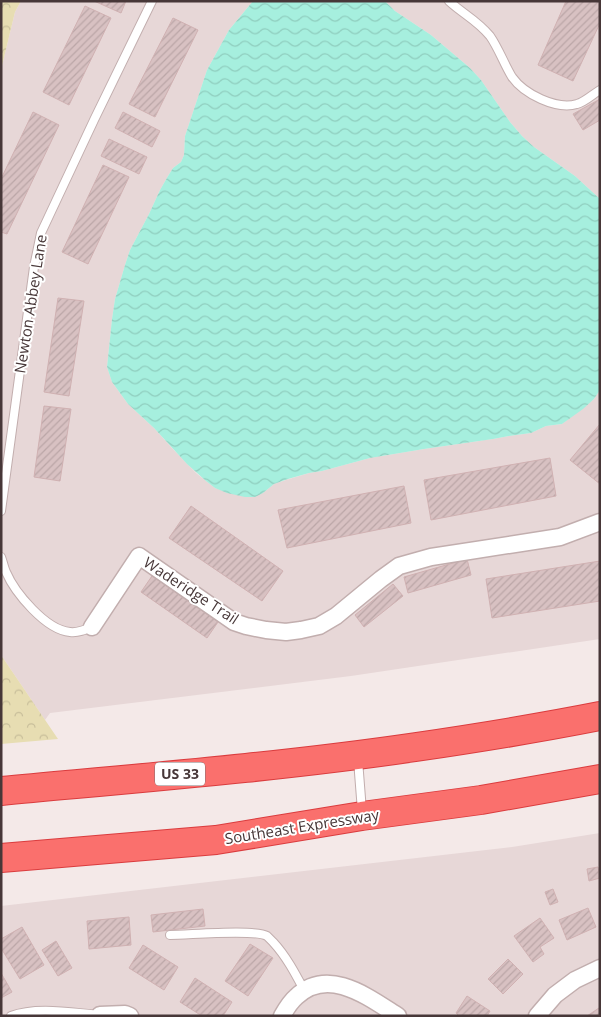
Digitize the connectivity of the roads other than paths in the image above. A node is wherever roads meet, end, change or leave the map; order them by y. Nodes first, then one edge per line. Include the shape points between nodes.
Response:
1 (152, 1) edge
2 (449, 1) edge
3 (600, 90) edge
4 (1, 511) edge
5 (600, 522) edge
6 (1, 557) edge
7 (92, 627) joint
8 (600, 716) edge
9 (358, 755) junction
10 (600, 779) edge
11 (1, 791) edge
12 (362, 816) junction
13 (1, 858) edge
14 (170, 935) dead end
15 (600, 968) edge
16 (304, 990) junction
17 (100, 1015) edge
18 (11, 1016) edge
19 (130, 1016) edge
20 (282, 1016) edge
21 (398, 1016) edge
22 (537, 1016) edge

1 - 4 lane, Newton Abbey Lane via 41,233
2 - 3 lane via 476,20 490,37 514,79 526,91 562,106 578,104
5 - 7 street, Waderidge Trail via 560,537 439,555 399,566 319,626 286,632 234,622 139,556
6 - 7 lane via 18,592 52,625 70,632 82,632
8 - 9 highway, US 33
9 - 11 highway, US 33
9 - 12 lane
10 - 12 highway, Southeast Expressway
12 - 13 highway, Southeast Expressway via 216,840
14 - 16 lane via 230,933 268,936 292,967
15 - 22 street via 574,980
16 - 20 street
16 - 21 street via 324,984 346,986
17 - 18 lane via 30,1011
17 - 19 street

